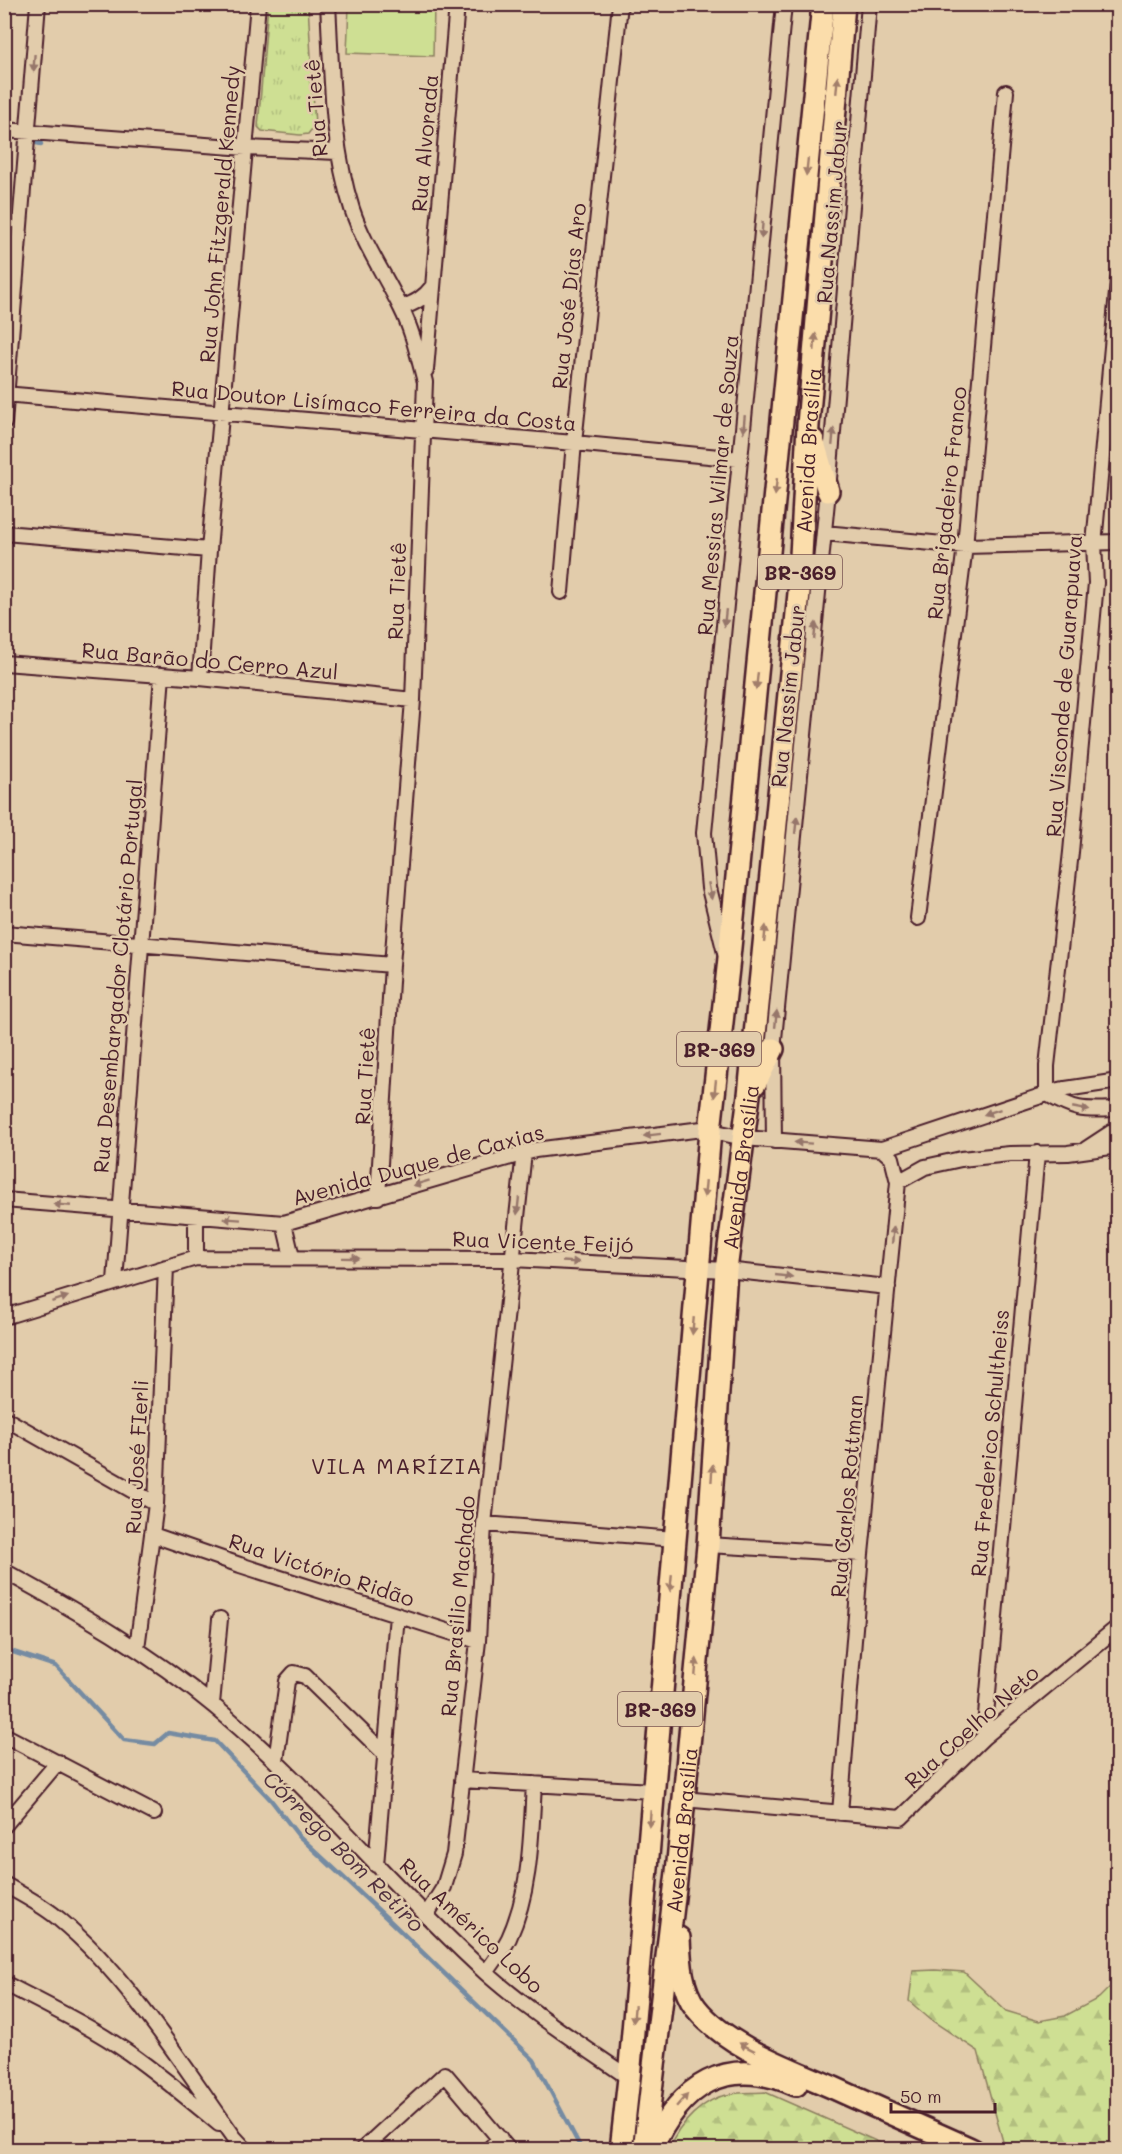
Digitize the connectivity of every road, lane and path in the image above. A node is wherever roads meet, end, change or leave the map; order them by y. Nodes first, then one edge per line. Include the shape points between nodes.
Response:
1 (38, 4) edge
2 (258, 4) edge
3 (328, 4) edge
4 (457, 4) edge
5 (620, 4) edge
6 (784, 4) edge
7 (823, 4) edge
8 (844, 4) edge
9 (852, 4) edge
10 (869, 4) edge
11 (841, 34) junction
12 (1006, 92) dead end
13 (4, 130) edge
14 (28, 132) junction
15 (246, 148) junction
16 (337, 152) junction
17 (1118, 281) edge
18 (433, 286) junction
19 (407, 306) junction
20 (430, 307) junction
21 (413, 333) junction
22 (429, 337) junction
23 (425, 382) junction
24 (6, 394) edge
25 (222, 414) junction
26 (4, 423) edge
27 (808, 425) junction
28 (423, 430) junction
29 (574, 443) junction
30 (740, 459) junction
31 (828, 491) junction
32 (4, 533) edge
33 (824, 533) junction
34 (1118, 542) edge
35 (1094, 544) junction
36 (965, 546) junction
37 (209, 550) junction
38 (561, 592) dead end
39 (4, 663) edge
40 (162, 675) junction
41 (200, 678) junction
42 (412, 700) junction
43 (918, 918) dead end
44 (4, 933) edge
45 (141, 944) junction
46 (392, 965) junction
47 (728, 968) junction
48 (774, 1049) junction
49 (1118, 1081) edge
50 (1047, 1094) junction
51 (750, 1095) junction
52 (1118, 1109) edge
53 (1118, 1128) edge
54 (710, 1131) junction
55 (744, 1138) junction
56 (774, 1141) junction
57 (1118, 1146) edge
58 (882, 1149) junction
59 (524, 1152) junction
60 (1081, 1152) junction
61 (1037, 1153) junction
62 (898, 1182) junction
63 (378, 1197) junction
64 (4, 1200) edge
65 (119, 1210) junction
66 (196, 1217) junction
67 (284, 1223) junction
68 (292, 1257) junction
69 (196, 1258) junction
70 (512, 1259) junction
71 (166, 1267) junction
72 (698, 1268) junction
73 (726, 1270) junction
74 (115, 1281) junction
75 (888, 1287) junction
76 (4, 1317) edge
77 (4, 1418) edge
78 (156, 1504) junction
79 (484, 1524) junction
80 (153, 1535) junction
81 (675, 1539) junction
82 (708, 1545) junction
83 (861, 1554) junction
84 (4, 1571) edge
85 (397, 1616) junction
86 (220, 1619) dead end
87 (1118, 1626) edge
88 (478, 1641) junction
89 (136, 1648) junction
90 (212, 1704) junction
91 (4, 1735) edge
92 (984, 1737) junction
93 (386, 1755) junction
94 (276, 1761) junction
95 (58, 1762) junction
96 (462, 1780) junction
97 (534, 1784) junction
98 (652, 1791) junction
99 (683, 1799) junction
100 (154, 1813) dead end
101 (840, 1813) junction
102 (4, 1826) edge
103 (376, 1865) junction
104 (677, 1872) junction
105 (4, 1884) edge
106 (427, 1914) junction
107 (486, 1973) junction
108 (4, 1983) edge
109 (629, 2078) junction
110 (234, 2137) junction
111 (500, 2138) junction
112 (246, 2150) edge
113 (362, 2150) edge
114 (488, 2150) edge
115 (509, 2150) edge
116 (621, 2150) edge
117 (644, 2150) edge
118 (651, 2150) edge
119 (944, 2150) edge
120 (973, 2150) edge

1 -> 14 street
2 - 15 street, Rua John Fitzgerald Kennedy
3 - 16 street, Rua Tietê
4 - 18 street, Rua Alvorada
5 - 29 street, Rua José Días Aro
6 -> 30 street, Rua Messias Wilmar de Souza
7 -> 47 highway, Avenida Brasília / BR-369
8 - 11 highway, Avenida Brasília / BR-369
9 - 11 highway
31 -> 10 street, Rua Nassim Jabur
27 -> 11 highway, Avenida Brasília / BR-369
12 - 36 street, Rua Brigadeiro Franco
13 - 14 street
14 - 15 street
14 - 24 street
15 - 16 street
15 - 25 street, Rua John Fitzgerald Kennedy
16 - 19 street, Rua Tietê via 367,247
17 - 35 street, Rua Visconde de Guarapuava
18 - 19 street via 425,296
18 - 20 street, Rua Alvorada
19 - 20 street
19 - 21 street, Rua Tietê
20 - 22 street, Rua Alvorada
21 - 22 street via 424,339
21 - 23 street, Rua Tietê
22 - 23 street, Rua Alvorada
23 - 28 street, Rua Tietê
24 - 25 street, Rua Doutor Lisímaco Ferreira da Costa
24 - 26 street
25 - 28 street, Rua Doutor Lisímaco Ferreira da Costa
25 - 37 street, Rua John Fitzgerald Kennedy
27 - 31 highway
51 -> 27 highway, Avenida Brasília / BR-369 via 799,593
28 - 29 street, Rua Doutor Lisímaco Ferreira da Costa
28 - 42 street, Rua Tietê
29 - 30 street, Rua Doutor Lisímaco Ferreira da Costa
29 - 38 street, Rua José Días Aro
30 -> 47 street, Rua Messias Wilmar de Souza via 704,833 709,888
31 - 33 street, Rua Nassim Jabur
32 - 37 street
33 - 36 street
48 -> 33 street, Rua Nassim Jabur
34 - 35 street
35 - 36 street
35 - 50 street, Rua Visconde de Guarapuava via 1096,583
36 - 43 street, Rua Brigadeiro Franco
37 - 41 street, Rua John Fitzgerald Kennedy
39 - 40 street, Rua Barão do Cerro Azul
40 - 41 street, Rua Barão do Cerro Azul
40 - 45 street, Rua Desembargador Clotário Portugal
41 - 42 street, Rua Barão do Cerro Azul
42 - 46 street, Rua Tietê
44 - 45 street
45 - 46 street
45 - 65 street, Rua Desembargador Clotário Portugal
46 - 63 street, Rua Tietê
47 -> 54 highway, Avenida Brasília / BR-369
48 - 51 highway
48 - 56 street, Rua Nassim Jabur
49 - 50 street, Avenida Duque de Caxias
50 -> 52 street via 1087,1111
50 -> 58 street, Avenida Duque de Caxias
51 - 55 highway, Avenida Brasília / BR-369
53 - 60 street
54 - 55 street, Avenida Duque de Caxias
54 -> 59 street, Avenida Duque de Caxias
54 -> 72 highway, Avenida Brasília / BR-369
55 - 56 street, Avenida Duque de Caxias
55 - 73 highway, Avenida Brasília / BR-369
58 -> 56 street, Avenida Duque de Caxias
57 - 60 street
58 - 62 street, Rua Carlos Rottman via 892,1158
59 -> 63 street, Avenida Duque de Caxias
59 -> 70 street, Rua Brasilio Machado
60 - 61 street
61 - 62 street via 961,1159 925,1167
61 - 92 street, Rua Frederico Schultheiss
75 -> 62 street, Rua Carlos Rottman
63 - 67 street, Avenida Duque de Caxias
65 -> 64 street, Avenida Duque de Caxias
65 - 66 street, Avenida Duque de Caxias
65 - 74 street, Rua Desembargador Clotário Portugal
67 -> 66 street, Avenida Duque de Caxias
66 - 69 street
67 - 68 street
68 - 69 street, Rua Vicente Feijó
68 -> 70 street, Rua Vicente Feijó
69 - 71 street, Rua Vicente Feijó
70 -> 72 street, Rua Vicente Feijó
70 - 79 street, Rua Brasilio Machado
71 - 74 street, Rua Vicente Feijó
71 - 78 street, Rua José FIerli
72 - 73 street, Rua Vicente Feijó
72 -> 81 highway, Avenida Brasília / BR-369
73 -> 75 street, Rua Vicente Feijó
82 -> 73 highway, Avenida Brasília / BR-369
76 -> 74 street, Rua Vicente Feijó
75 - 83 street, Rua Carlos Rottman
77 - 78 street
78 - 80 street, Rua José FIerli
79 - 81 street
79 - 88 street, Rua Brasilio Machado
80 - 85 street, Rua Victório Ridão
80 - 89 street, Rua José FIerli
81 -> 98 highway, Avenida Brasília / BR-369
82 - 83 street
99 -> 82 highway, Avenida Brasília / BR-369
83 - 101 street, Rua Carlos Rottman
84 - 89 street, Rua Américo Lobo
85 - 88 street, Rua Victório Ridão
85 - 93 street
86 - 90 street
87 - 92 street, Rua Coelho Neto
88 - 96 street, Rua Brasilio Machado
89 - 90 street, Rua Américo Lobo
90 - 94 street, Rua Américo Lobo
91 - 95 street
92 - 101 street, Rua Coelho Neto via 901,1818
93 - 94 street via 306,1676 294,1673 287,1681
93 - 103 street
94 - 103 street, Rua Américo Lobo
95 - 100 street
95 - 102 street
96 - 97 street
96 - 106 street, Rua Brasilio Machado via 450,1871
97 - 98 street
97 - 107 street via 520,1911 508,1940
98 -> 109 highway, Avenida Brasília / BR-369
99 - 101 street
99 - 104 highway, Avenida Brasília / BR-369
103 - 106 street, Rua Américo Lobo
104 - 117 highway, Avenida Brasília / BR-369
120 -> 104 highway via 783,2066 711,2025 694,2006 684,1981
105 - 110 street via 57,1917 99,1956
106 - 107 street, Rua Américo Lobo
107 - 109 street, Rua Américo Lobo
108 - 110 street via 127,2052
109 - 116 highway, Avenida Brasília / BR-369
110 - 112 street
111 - 113 street via 445,2074
111 - 114 street
111 - 115 street
118 -> 119 highway via 669,2115 687,2094 705,2082 751,2072 781,2078

